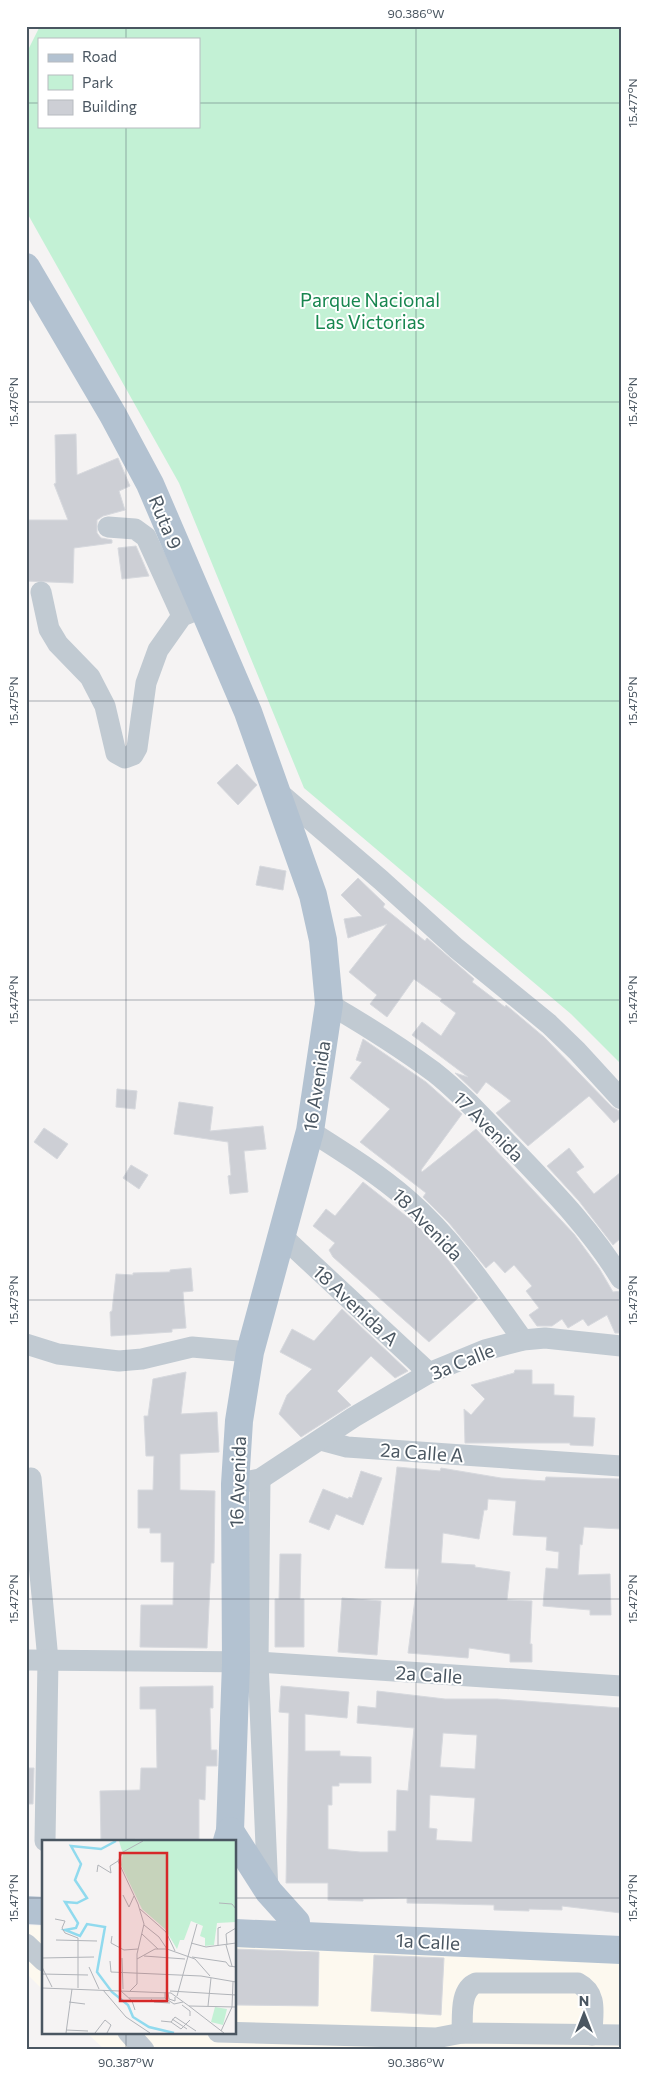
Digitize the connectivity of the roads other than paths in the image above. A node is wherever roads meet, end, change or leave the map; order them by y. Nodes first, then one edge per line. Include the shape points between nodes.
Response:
1 (26, 267) edge
2 (108, 527) dead end
3 (41, 592) dead end
4 (193, 612) junction
5 (277, 791) junction
6 (329, 1004) junction
7 (621, 1099) edge
8 (310, 1131) junction
9 (283, 1237) junction
10 (621, 1279) edge
11 (523, 1340) junction
12 (26, 1344) edge
13 (621, 1346) edge
14 (250, 1352) junction
15 (429, 1373) junction
16 (321, 1440) junction
17 (621, 1466) edge
18 (31, 1478) dead end
19 (248, 1481) junction
20 (26, 1660) edge
21 (48, 1660) junction
22 (247, 1662) junction
23 (621, 1686) edge
24 (228, 1836) edge
25 (45, 1840) edge
26 (236, 1847) edge
27 (268, 1892) junction
28 (26, 1910) edge
29 (42, 1911) edge
30 (236, 1920) edge
31 (26, 1923) edge
32 (42, 1924) edge
33 (296, 1929) junction
34 (236, 1933) edge
35 (621, 1935) edge
36 (26, 1944) edge
37 (621, 1950) edge
38 (42, 1959) edge
39 (236, 2033) edge
40 (462, 2033) junction
41 (130, 2034) edge
42 (592, 2035) junction
43 (621, 2036) edge
44 (437, 2044) edge
45 (144, 2050) edge

1 - 4 main road, Ruta 9 via 150,484
2 - 4 street via 130,528 146,537
3 - 4 street via 50,629 58,644 90,677 105,706 116,753 125,758 133,755 137,748 146,683 158,650
4 - 5 main road, Ruta 9 via 248,712
5 - 6 main road, 16 Avenida via 313,895 323,940
5 - 7 street via 456,948 549,1024
6 - 8 main road, 16 Avenida
6 - 10 street, 17 Avenida via 369,1028 454,1090 548,1185
8 - 9 main road, 16 Avenida
8 - 11 street, 18 Avenida via 384,1180 434,1225
9 - 14 main road, 16 Avenida
9 - 15 street, 18 Avenida A
11 - 13 street, 3a Calle via 552,1339
11 - 15 street, 3a Calle via 485,1350
12 - 14 street via 58,1354 118,1361 192,1347
14 - 19 main road, 16 Avenida via 239,1421
15 - 16 street, 3a Calle via 354,1416
16 - 17 street, 2a Calle A via 347,1447
16 - 19 street
18 - 21 street
19 - 22 main road, 16 Avenida
20 - 21 street, 2a Calle
21 - 22 street, 2a Calle
21 - 25 street
22 - 23 street, 2a Calle
22 - 24 main road, 16 Avenida
22 - 27 street, 16 Avenida
26 - 27 main road
27 - 33 main road
28 - 29 main road
30 - 33 main road, 1a Calle
31 - 32 main road
33 - 34 main road, 1a Calle
33 - 35 main road, 1a Calle
33 - 37 main road, 1a Calle
36 - 38 street
39 - 44 street
40 - 42 street
40 - 42 street via 465,1994 470,1986 578,1984 586,1987 593,1999
40 - 44 street
41 - 45 street
42 - 43 street

